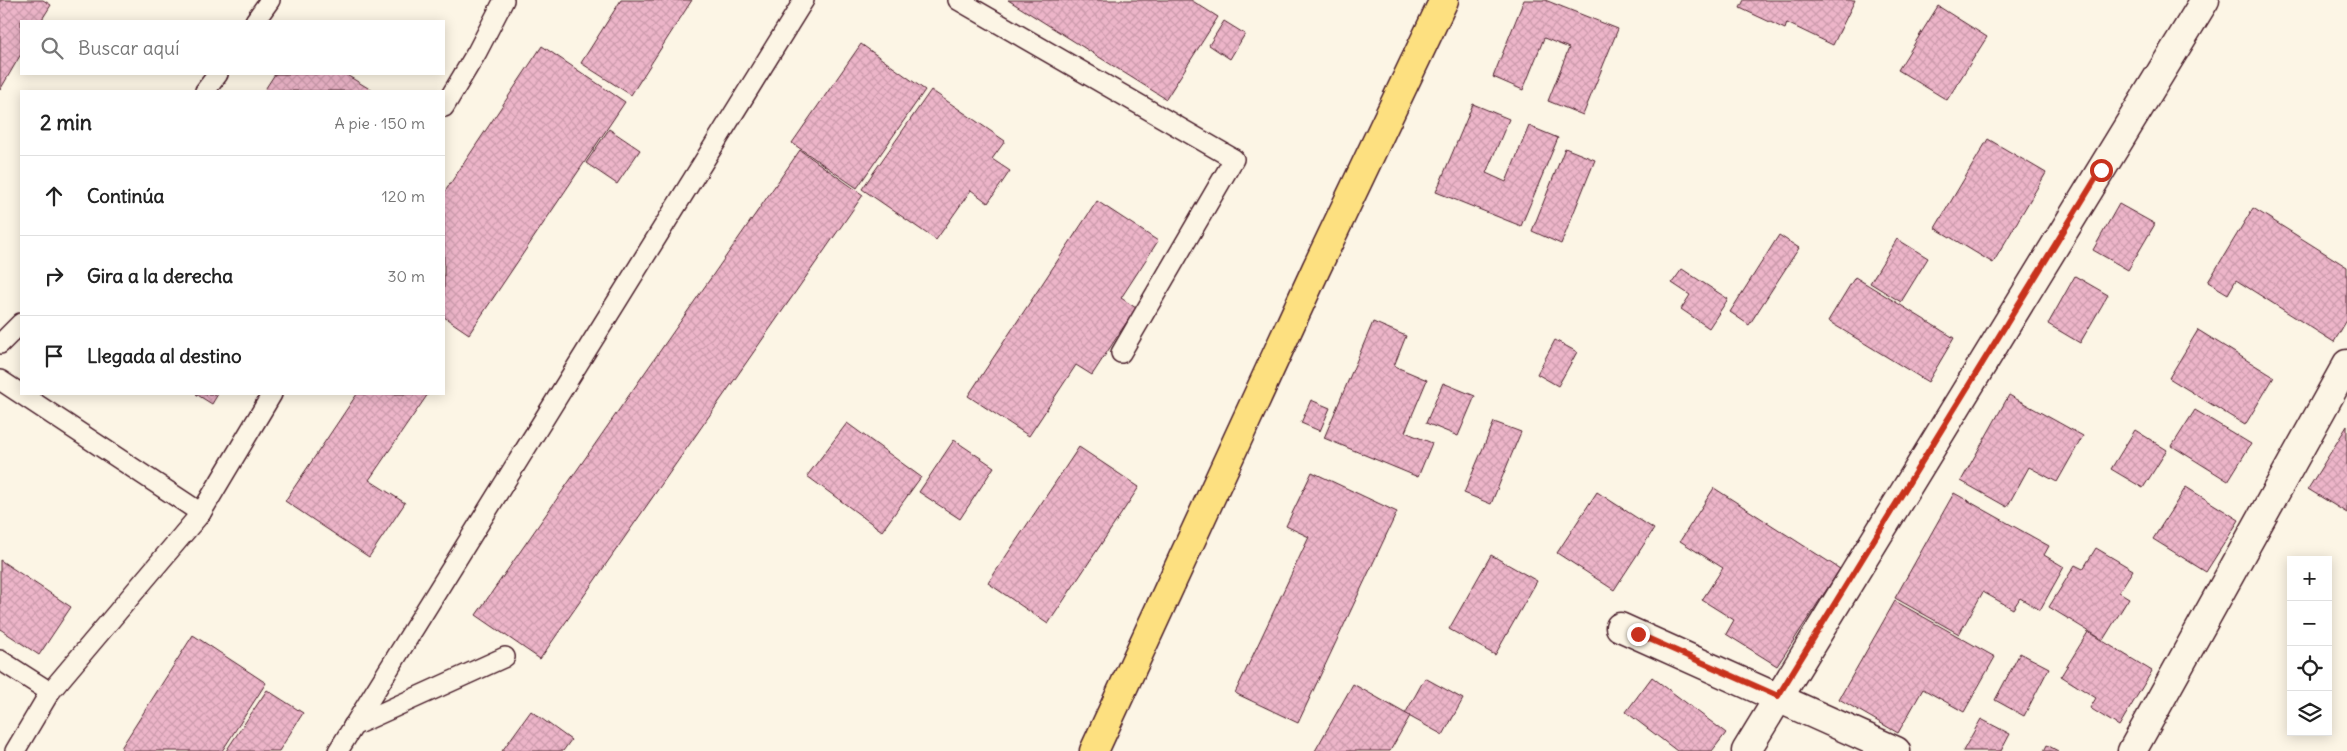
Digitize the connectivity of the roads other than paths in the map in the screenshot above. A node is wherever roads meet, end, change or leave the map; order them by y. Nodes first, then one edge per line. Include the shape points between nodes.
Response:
1 (270, 0) edge
2 (504, 0) edge
3 (804, 0) edge
4 (958, 0) edge
5 (1444, 0) edge
6 (2205, 0) edge
7 (256, 20) edge
8 (217, 75) edge
9 (207, 90) edge
10 (445, 105) edge
11 (20, 324) edge
12 (0, 344) edge
13 (1121, 353) dead end
14 (2347, 364) edge
15 (0, 380) edge
16 (20, 393) edge
17 (23, 395) edge
18 (271, 395) edge
19 (201, 513) junction
20 (1620, 627) dead end
21 (505, 657) dead end
22 (0, 660) edge
23 (50, 692) junction
24 (1778, 696) junction
25 (353, 726) junction
26 (15, 751) edge
27 (338, 751) edge
28 (1094, 751) edge
29 (1746, 751) edge
30 (1896, 751) edge
31 (2132, 751) edge

1 - 7 lane
2 - 10 lane
3 - 25 lane
4 - 13 lane via 1234,159
5 - 28 highway
6 - 24 street
8 - 9 lane
11 - 12 lane
14 - 31 street
15 - 16 lane
17 - 19 lane
18 - 19 lane
19 - 23 lane
20 - 24 street
21 - 25 lane
22 - 23 lane
23 - 26 lane
24 - 29 street
24 - 30 street
25 - 27 lane

